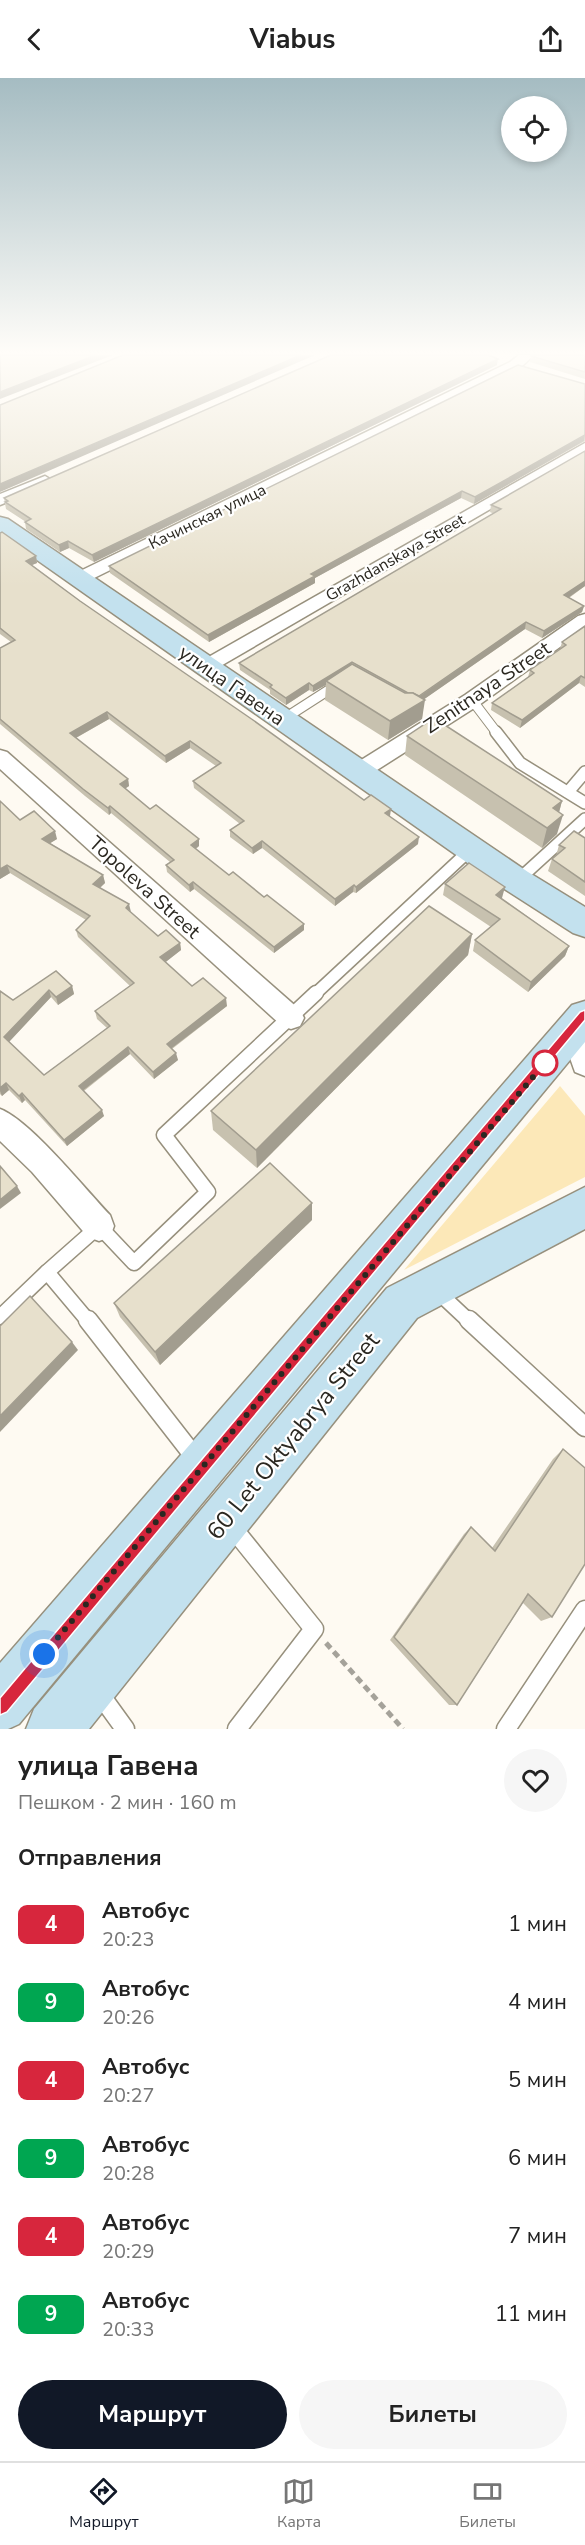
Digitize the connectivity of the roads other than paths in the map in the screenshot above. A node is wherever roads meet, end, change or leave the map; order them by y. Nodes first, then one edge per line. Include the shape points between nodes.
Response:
1 (376, 432) edge
2 (585, 447) edge
3 (54, 477) edge
4 (0, 500) edge
5 (0, 524) edge
6 (78, 579) junction
7 (585, 620) edge
8 (205, 667) junction
9 (351, 676) edge
10 (472, 700) junction
11 (282, 720) junction
12 (0, 757) edge
13 (358, 772) junction
14 (585, 772) edge
15 (568, 792) junction
16 (585, 803) edge
17 (585, 819) edge
18 (471, 849) junction
19 (517, 881) junction
20 (585, 924) edge
21 (291, 1017) junction
22 (581, 1037) edge
23 (0, 1122) edge
24 (585, 1207) edge
25 (99, 1226) junction
26 (47, 1272) junction
27 (433, 1287) junction
28 (0, 1317) edge
29 (585, 1427) edge
30 (203, 1468) junction
31 (225, 1520) junction
32 (585, 1610) edge
33 (92, 1683) junction
34 (0, 1705) edge
35 (54, 1729) edge
36 (125, 1729) edge
37 (237, 1729) edge
38 (506, 1729) edge

1 - 6 street, Качинская улица
2 - 8 street, Grazhdanskaya Street
3 - 4 street
5 - 6 main road, улица Гавена
6 - 8 main road, улица Гавена
7 - 10 street, Zenitnaya Street
8 - 11 main road, улица Гавена
9 - 11 lane
10 - 13 street, Zenitnaya Street
10 - 15 lane via 520,763
11 - 13 main road, улица Гавена
12 - 21 street, Topoleva Street
13 - 18 main road, улица Гавена
14 - 15 lane
15 - 16 lane
17 - 19 lane
18 - 19 main road, улица Гавена
18 - 21 lane
19 - 20 main road, улица Гавена
21 - 25 lane via 164,1135 208,1192 134,1263
22 - 30 main road
23 - 25 street
24 - 27 main road, 60 Let Oktyabrya Street
25 - 26 lane
26 - 28 lane
26 - 30 lane
27 - 29 lane
27 - 31 main road, 60 Let Oktyabrya Street via 402,1303
30 - 34 main road
31 - 33 main road, 60 Let Oktyabrya Street
31 - 37 lane via 314,1629
32 - 38 lane
33 - 35 main road, 60 Let Oktyabrya Street
33 - 36 lane

